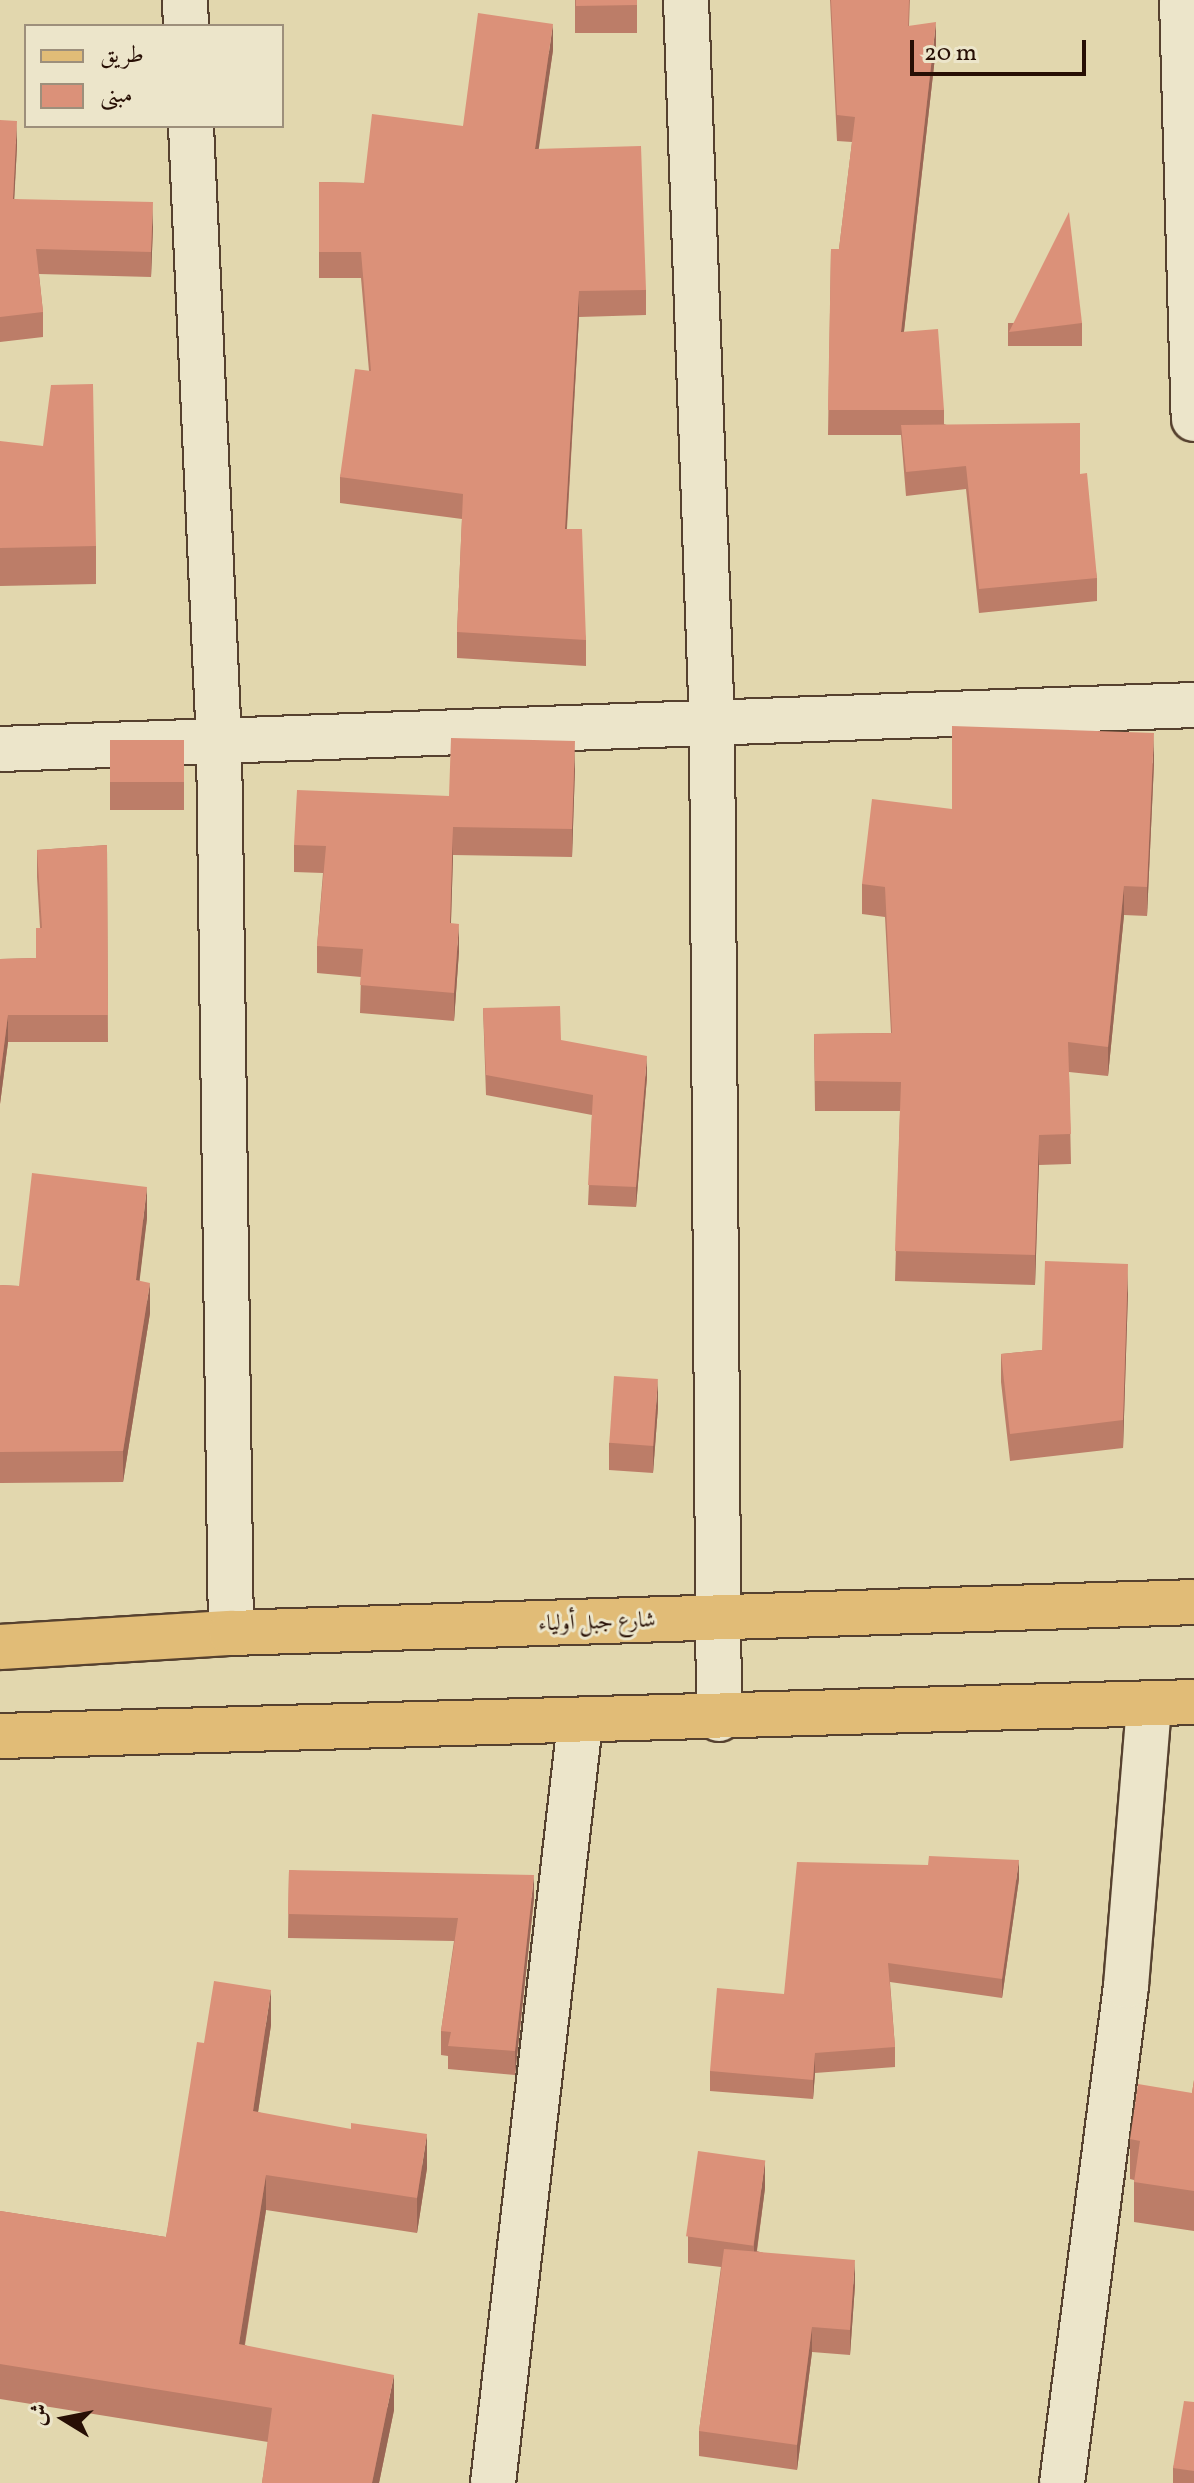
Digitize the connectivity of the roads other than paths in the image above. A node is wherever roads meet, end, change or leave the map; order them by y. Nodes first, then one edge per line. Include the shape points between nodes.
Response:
1 (185, 0) edge
2 (686, 0) edge
3 (1182, 0) edge
4 (186, 24) edge
5 (191, 128) edge
6 (1194, 419) edge
7 (1194, 705) edge
8 (712, 726) junction
9 (219, 742) junction
10 (0, 749) edge
11 (1194, 1602) edge
12 (717, 1620) junction
13 (231, 1633) junction
14 (0, 1647) edge
15 (1194, 1702) edge
16 (1149, 1704) junction
17 (719, 1719) junction
18 (580, 1723) junction
19 (0, 1736) edge
20 (493, 2483) edge
21 (1062, 2483) edge

1 - 4 street
2 - 8 street
3 - 6 street
5 - 9 street
7 - 8 street
8 - 9 street
8 - 12 street
9 - 10 street
9 - 13 street
11 - 12 main road, شارع جبل أولياء
12 - 13 main road, شارع جبل أولياء
12 - 17 street
13 - 14 main road, شارع جبل أولياء
15 - 16 main road
16 - 17 main road
16 - 21 street via 1126,1986
17 - 18 main road
18 - 19 main road
18 - 20 street

